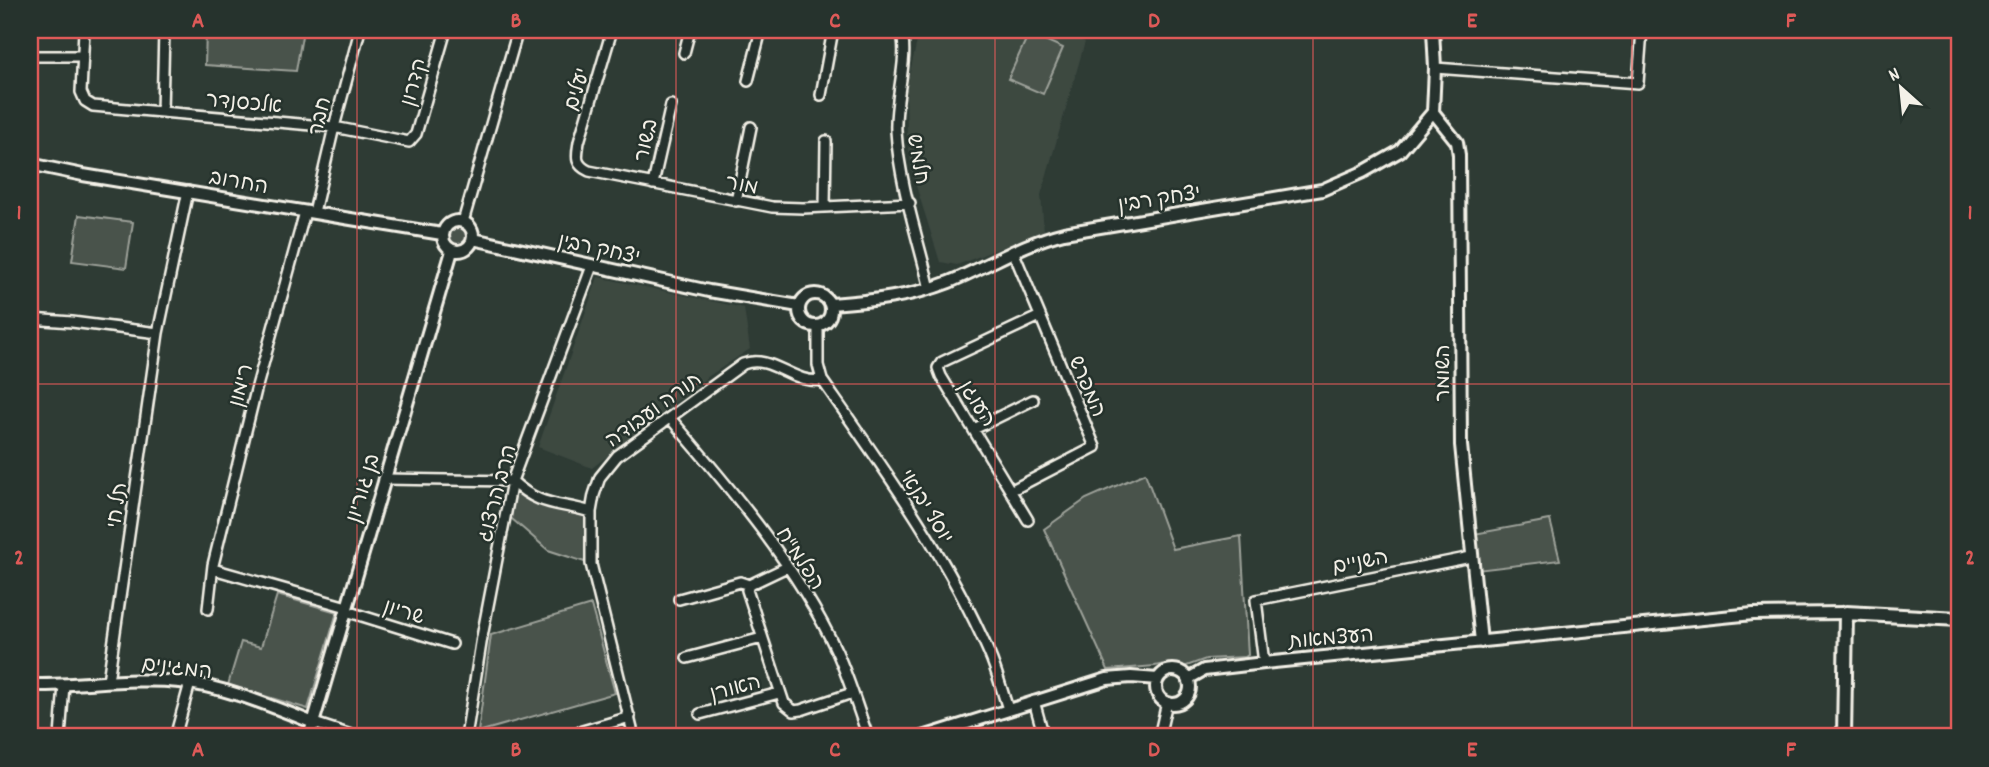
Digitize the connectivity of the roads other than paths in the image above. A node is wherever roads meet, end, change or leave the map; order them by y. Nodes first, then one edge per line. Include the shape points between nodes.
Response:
1 (84, 30) edge
2 (164, 30) edge
3 (360, 30) edge
4 (446, 30) edge
5 (518, 30) edge
6 (612, 30) edge
7 (690, 30) edge
8 (761, 30) edge
9 (833, 30) edge
10 (1433, 30) edge
11 (1642, 30) edge
12 (902, 32) edge
13 (684, 52) dead end
14 (30, 56) edge
15 (82, 56) junction
16 (1435, 68) junction
17 (748, 81) dead end
18 (821, 95) dead end
19 (671, 105) dead end
20 (1433, 111) junction
21 (162, 112) junction
22 (334, 127) junction
23 (751, 127) dead end
24 (826, 141) dead end
25 (409, 142) joint
26 (576, 159) joint
27 (30, 164) edge
28 (653, 184) junction
29 (188, 191) junction
30 (736, 201) junction
31 (909, 203) junction
32 (825, 207) junction
33 (309, 212) junction
34 (463, 222) junction
35 (442, 234) junction
36 (473, 239) junction
37 (452, 251) junction
38 (1013, 251) junction
39 (592, 266) junction
40 (930, 289) junction
41 (831, 304) junction
42 (799, 306) junction
43 (1040, 316) junction
44 (30, 319) edge
45 (818, 326) junction
46 (158, 333) junction
47 (822, 380) junction
48 (1033, 400) dead end
49 (670, 418) junction
50 (974, 429) junction
51 (384, 479) junction
52 (512, 481) junction
53 (1012, 490) junction
54 (591, 512) junction
55 (1028, 520) dead end
56 (1471, 557) junction
57 (787, 567) junction
58 (213, 569) junction
59 (748, 585) junction
60 (679, 599) dead end
61 (208, 608) dead end
62 (347, 609) junction
63 (1846, 613) junction
64 (1959, 619) edge
65 (762, 638) junction
66 (1481, 642) junction
67 (452, 644) dead end
68 (687, 658) dead end
69 (1264, 663) junction
70 (1158, 679) junction
71 (1188, 679) junction
72 (108, 681) junction
73 (190, 683) junction
74 (30, 685) edge
75 (64, 685) junction
76 (779, 693) junction
77 (852, 693) junction
78 (1034, 701) junction
79 (1167, 702) junction
80 (1008, 709) junction
81 (700, 714) dead end
82 (630, 717) junction
83 (314, 723) junction
84 (60, 737) edge
85 (175, 737) edge
86 (309, 737) edge
87 (357, 737) edge
88 (466, 737) edge
89 (562, 737) edge
90 (634, 737) edge
91 (867, 737) edge
92 (923, 737) edge
93 (1044, 737) edge
94 (1158, 737) edge
95 (1844, 737) edge

1 - 15 street
2 - 21 street
3 - 22 street, חבר
4 - 25 street, קדרון via 416,134
5 - 34 street
6 - 26 street, יעלים
7 - 13 street
8 - 17 street
9 - 18 street
10 - 16 street
11 - 16 street via 1637,83
12 - 31 street, חלמיש via 896,127
14 - 15 street
15 - 21 street, אלכסנדר via 85,101 93,106
16 - 20 street
19 - 28 street, בשור
20 - 38 street, יצחק רבין via 1400,151 1322,190 1064,233
20 - 56 street, השומר via 1457,142 1459,155 1461,444
21 - 22 street, אלכסנדר
22 - 25 street, אלכסנדר
22 - 33 street, חבר
23 - 30 street
24 - 32 street
26 - 28 street, מור via 589,171
27 - 29 street, החרוב
28 - 30 street, מור
29 - 33 street, החרוב
29 - 46 street, תל חי
30 - 32 street, מור via 772,207
31 - 32 street, מור
31 - 40 street, חלמיש
33 - 35 street, החרוב
33 - 58 street, רימון via 256,390
34 - 35 street via 447,224
34 - 36 street
35 - 37 street
36 - 37 street via 467,248
36 - 39 street, יצחק רבין
37 - 51 street, בן גוריון
38 - 40 street, יצחק רבין
38 - 43 street, המפרש
39 - 42 street, יצחק רבין
39 - 52 street, הרב הרצוג
40 - 41 street, יצחק רבין
41 - 42 street via 823,295 811,294
41 - 45 street via 830,318
42 - 45 street via 803,321
43 - 50 street, העוגן via 942,362 938,368
43 - 53 street, המפרש via 1095,447
44 - 46 street
45 - 47 street, יוסף יבנאי
46 - 72 street, תל חי
47 - 49 street, תורה ועבודה via 805,380 751,361
47 - 80 street, יוסף יבנאי via 928,539 989,654
48 - 50 street
49 - 54 street, תורה ועבודה via 607,465
49 - 57 street, הפלמ"ח via 725,482
50 - 53 street, העוגן
51 - 52 street
51 - 62 street, בן גוריון
52 - 54 street via 542,502
52 - 88 street, הרב הרצוג
53 - 55 street, העוגן
54 - 82 street, תורה ועבודה via 591,564
56 - 66 street, השומר
56 - 69 street, השניים via 1256,600
57 - 59 street
57 - 77 street, הפלמ"ח via 837,652
58 - 61 street, רימון
58 - 62 street
59 - 60 street via 740,582
59 - 65 street, האורן
62 - 67 street, שריון
62 - 83 street, בן גוריון
63 - 64 main road
63 - 66 street, העצמאות via 1753,614
63 - 95 main road
65 - 68 street, האורן
65 - 76 street, האורן
66 - 69 street, העצמאות
69 - 71 street, העצמאות via 1204,670
70 - 71 street via 1176,670
70 - 78 street via 1107,679
70 - 79 street via 1158,695
71 - 79 street via 1190,689 1185,698
72 - 73 street, המגינים
72 - 75 street, המגינים
73 - 83 street, המגינים
73 - 85 street
74 - 75 street, המגינים
75 - 84 street
76 - 77 street, האורן via 794,711
76 - 81 street, האורן
77 - 91 street, הפלמ"ח
78 - 80 street
78 - 93 street
79 - 94 street
80 - 92 street
82 - 89 street
82 - 90 street, תורה ועבודה
83 - 86 street, בן גוריון
83 - 87 street

